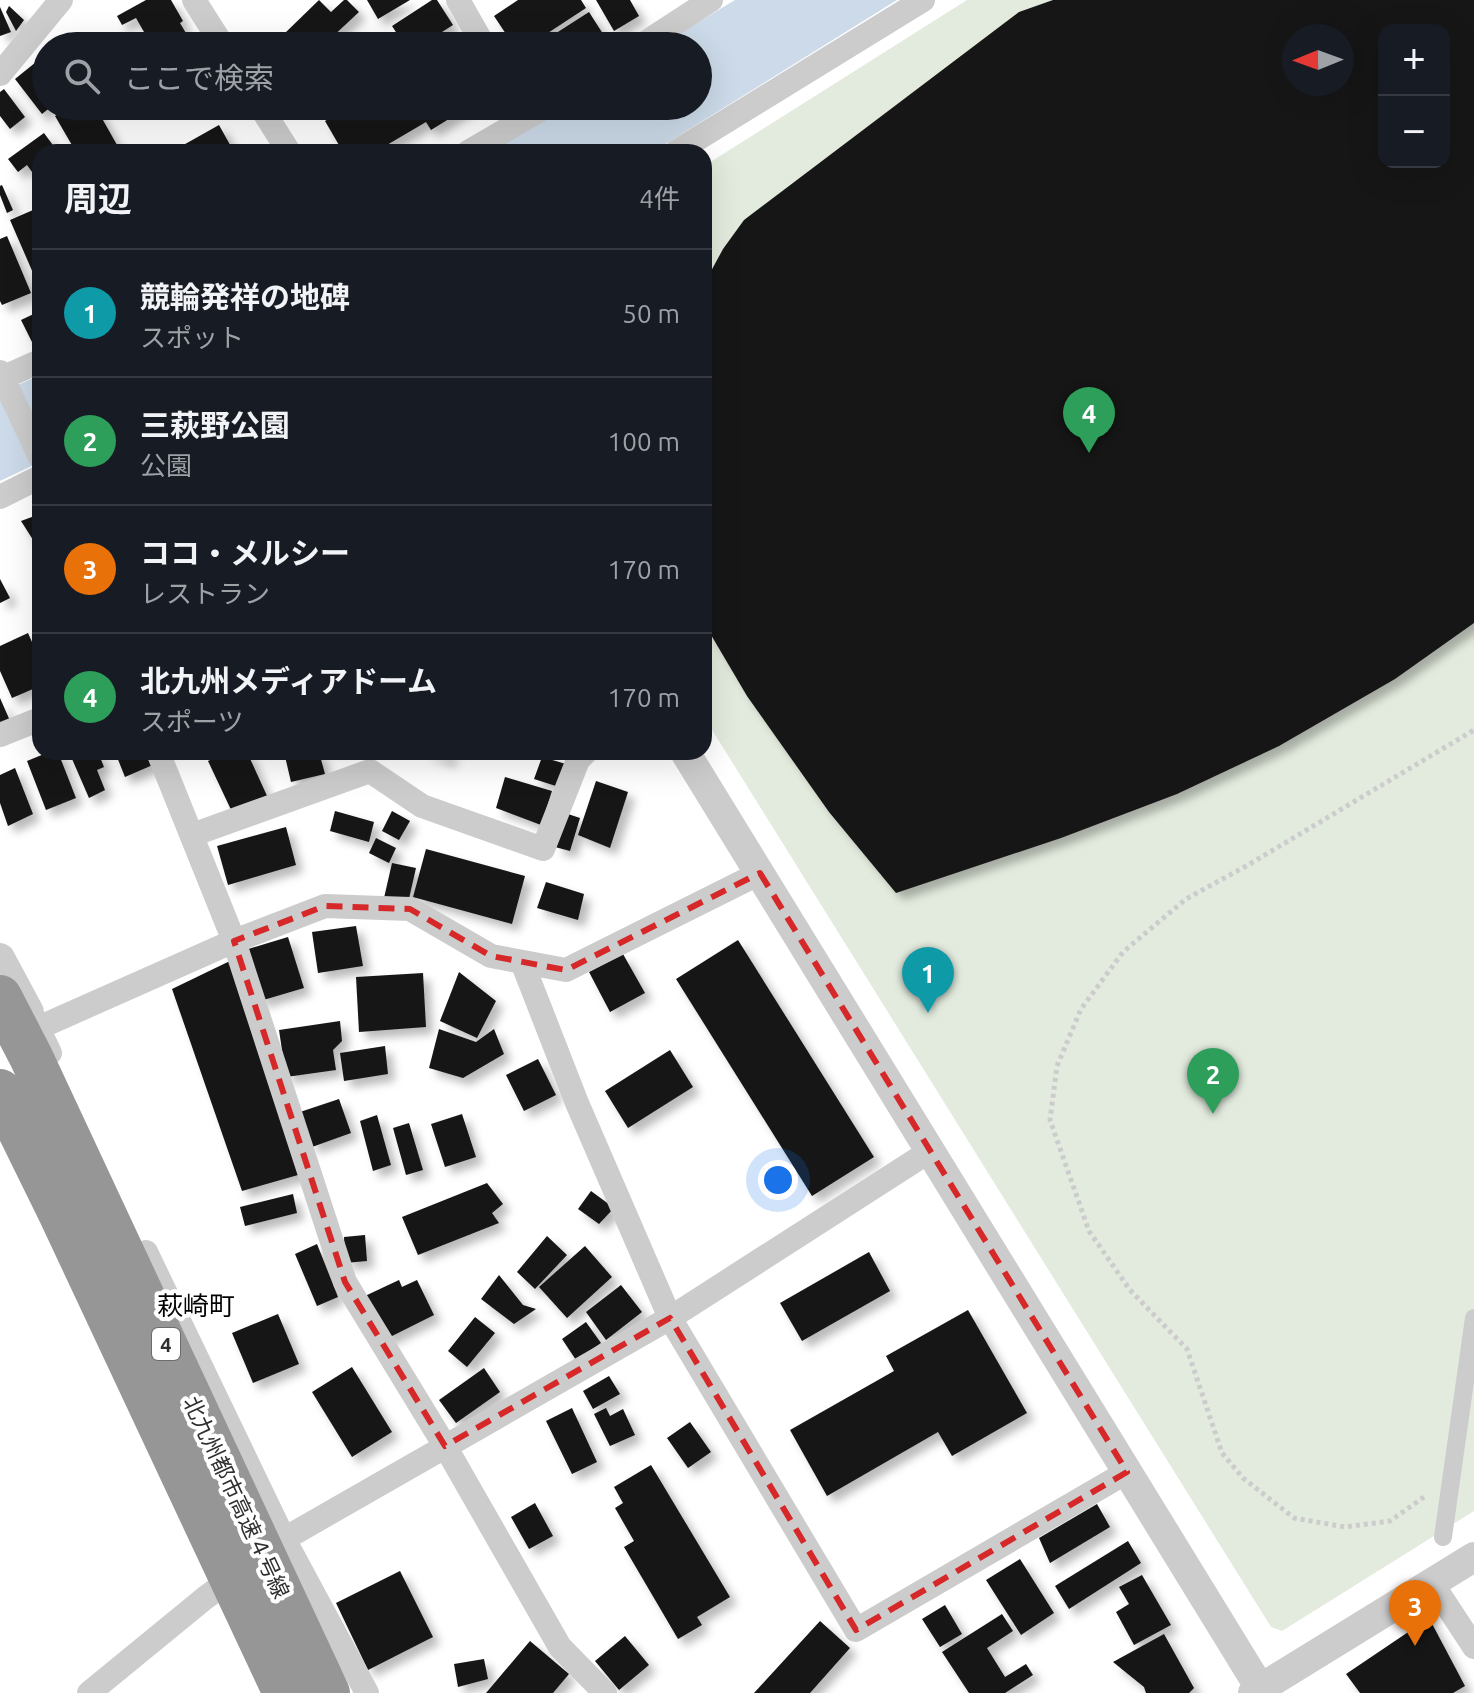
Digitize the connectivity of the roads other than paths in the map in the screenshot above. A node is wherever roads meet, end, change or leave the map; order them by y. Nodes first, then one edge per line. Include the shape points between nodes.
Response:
1 (61, 0) edge
2 (194, 0) edge
3 (458, 0) edge
4 (711, 0) edge
5 (923, 0) edge
6 (35, 32) edge
7 (214, 32) edge
8 (476, 32) edge
9 (662, 32) edge
10 (32, 35) edge
11 (0, 74) edge
12 (269, 120) edge
13 (515, 120) edge
14 (284, 144) edge
15 (480, 144) edge
16 (689, 144) edge
17 (32, 364) edge
18 (1, 376) edge
19 (32, 440) edge
20 (32, 481) edge
21 (0, 497) edge
22 (32, 722) edge
23 (0, 735) edge
24 (161, 760) edge
25 (578, 760) edge
26 (690, 760) edge
27 (192, 835) junction
28 (760, 873) junction
29 (234, 941) junction
30 (0, 958) edge
31 (522, 962) junction
32 (0, 997) edge
33 (38, 1028) junction
34 (0, 1091) edge
35 (930, 1151) junction
36 (670, 1318) junction
37 (1474, 1318) edge
38 (445, 1446) junction
39 (1127, 1472) junction
40 (1443, 1537) dead end
41 (284, 1539) junction
42 (1474, 1557) edge
43 (1432, 1583) junction
44 (1474, 1647) edge
45 (1256, 1691) edge
46 (89, 1693) edge
47 (285, 1693) edge
48 (328, 1693) edge
49 (367, 1693) edge
50 (605, 1693) edge

1 - 6 street
2 - 7 street
3 - 8 street
4 - 9 street
5 - 16 street
10 - 11 street
12 - 14 street
13 - 15 street
17 - 18 street
18 - 19 street
20 - 21 street
22 - 23 street
24 - 27 street
25 - 27 street via 543,849 422,806 370,771
26 - 28 street
27 - 29 street
28 - 31 street via 566,970
28 - 35 street
29 - 31 street via 325,906 410,909 491,956
29 - 33 street
29 - 38 street via 345,1282
30 - 33 street
31 - 36 street
32 - 48 highway, 北九州都市高速４号線 / 4, bridge
33 - 41 street
34 - 47 highway, 北九州都市高速４号線 / 4, bridge
35 - 36 street
35 - 39 street
36 - 38 street
36 - 39 street via 856,1630
37 - 40 street
38 - 41 street
38 - 50 street via 560,1647
39 - 45 street
41 - 46 street
41 - 49 street
42 - 43 street
43 - 44 street
43 - 45 street

